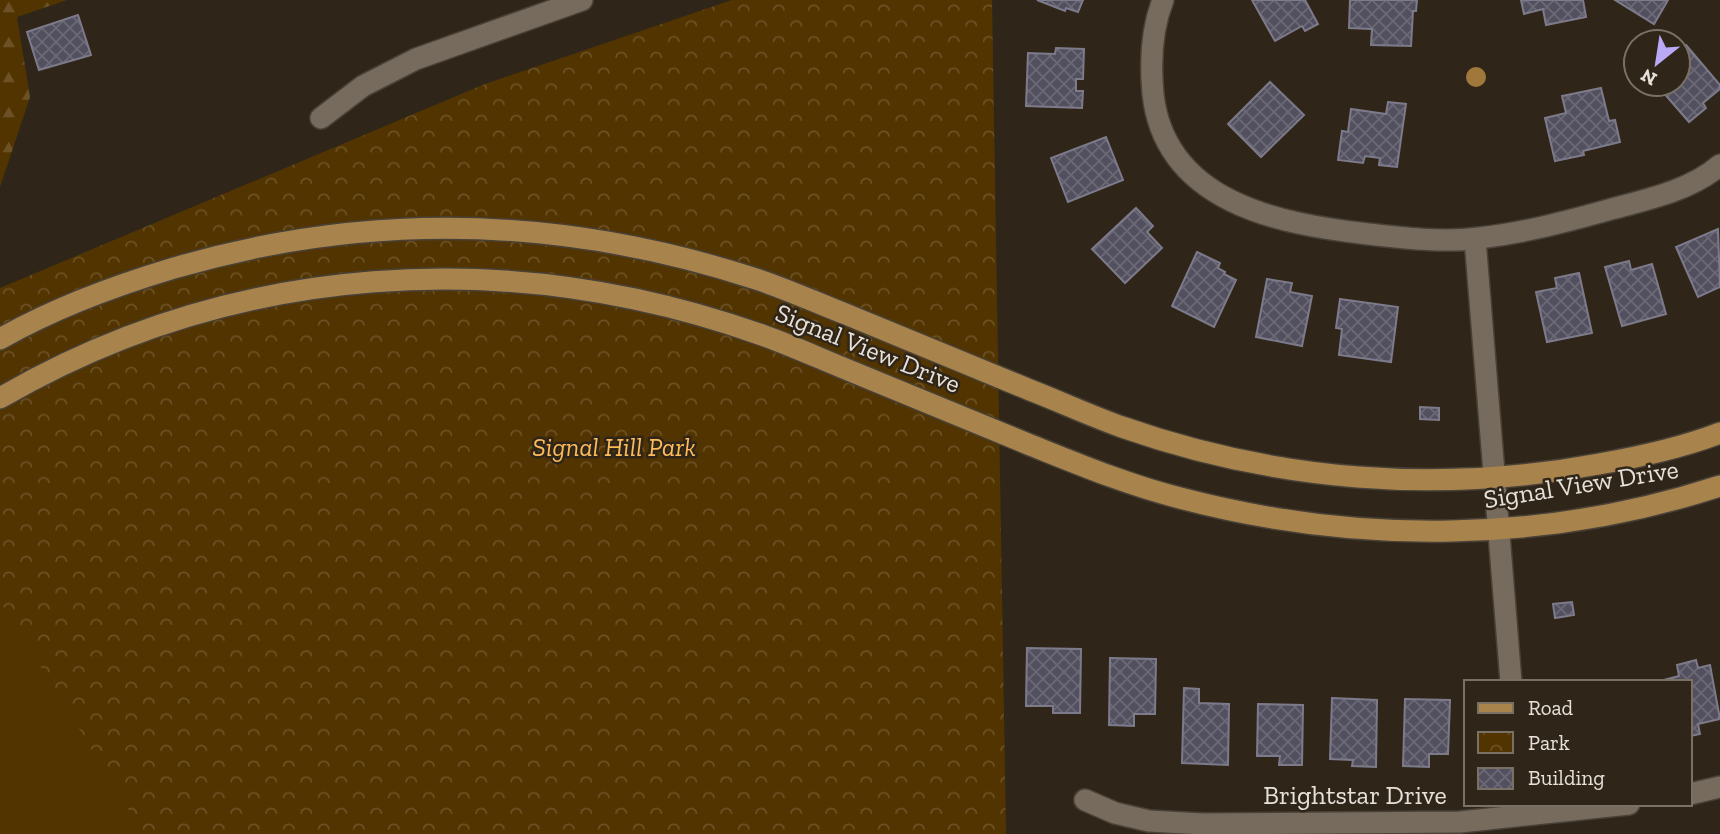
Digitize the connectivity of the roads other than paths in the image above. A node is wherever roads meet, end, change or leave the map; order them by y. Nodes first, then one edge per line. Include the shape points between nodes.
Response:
1 (582, 0) edge
2 (1163, 0) edge
3 (321, 118) dead end
4 (1720, 165) edge
5 (1475, 239) junction
6 (0, 340) edge
7 (0, 398) edge
8 (1720, 433) edge
9 (1494, 479) junction
10 (1720, 486) edge
11 (1498, 529) junction
12 (1511, 680) edge
13 (1720, 787) edge
14 (1692, 794) edge
15 (1085, 800) dead end
16 (1598, 806) edge
17 (1522, 811) edge
18 (1203, 829) edge

1 - 3 street via 416,59 363,86
2 - 5 street via 1150,66 1154,104 1161,132 1194,177 1258,213 1293,224 1403,238
4 - 5 street via 1682,188 1639,202 1532,230
5 - 9 street
6 - 9 main road, Signal View Drive via 76,302 137,279 216,256 312,237 402,228 546,232 685,257 761,280 1121,426 1198,451 1323,475 1401,481
7 - 11 main road, Signal View Drive via 103,346 239,302 395,279 473,278 550,284 690,311 765,336 1095,471 1178,498 1345,529
8 - 9 main road, Signal View Drive via 1633,458
9 - 11 street
10 - 11 main road, Signal View Drive via 1623,511
11 - 12 street
13 - 14 street
15 - 18 street, Brightstar Drive via 1115,813
16 - 17 street, Brightstar Drive
17 - 18 street, Brightstar Drive via 1460,822

